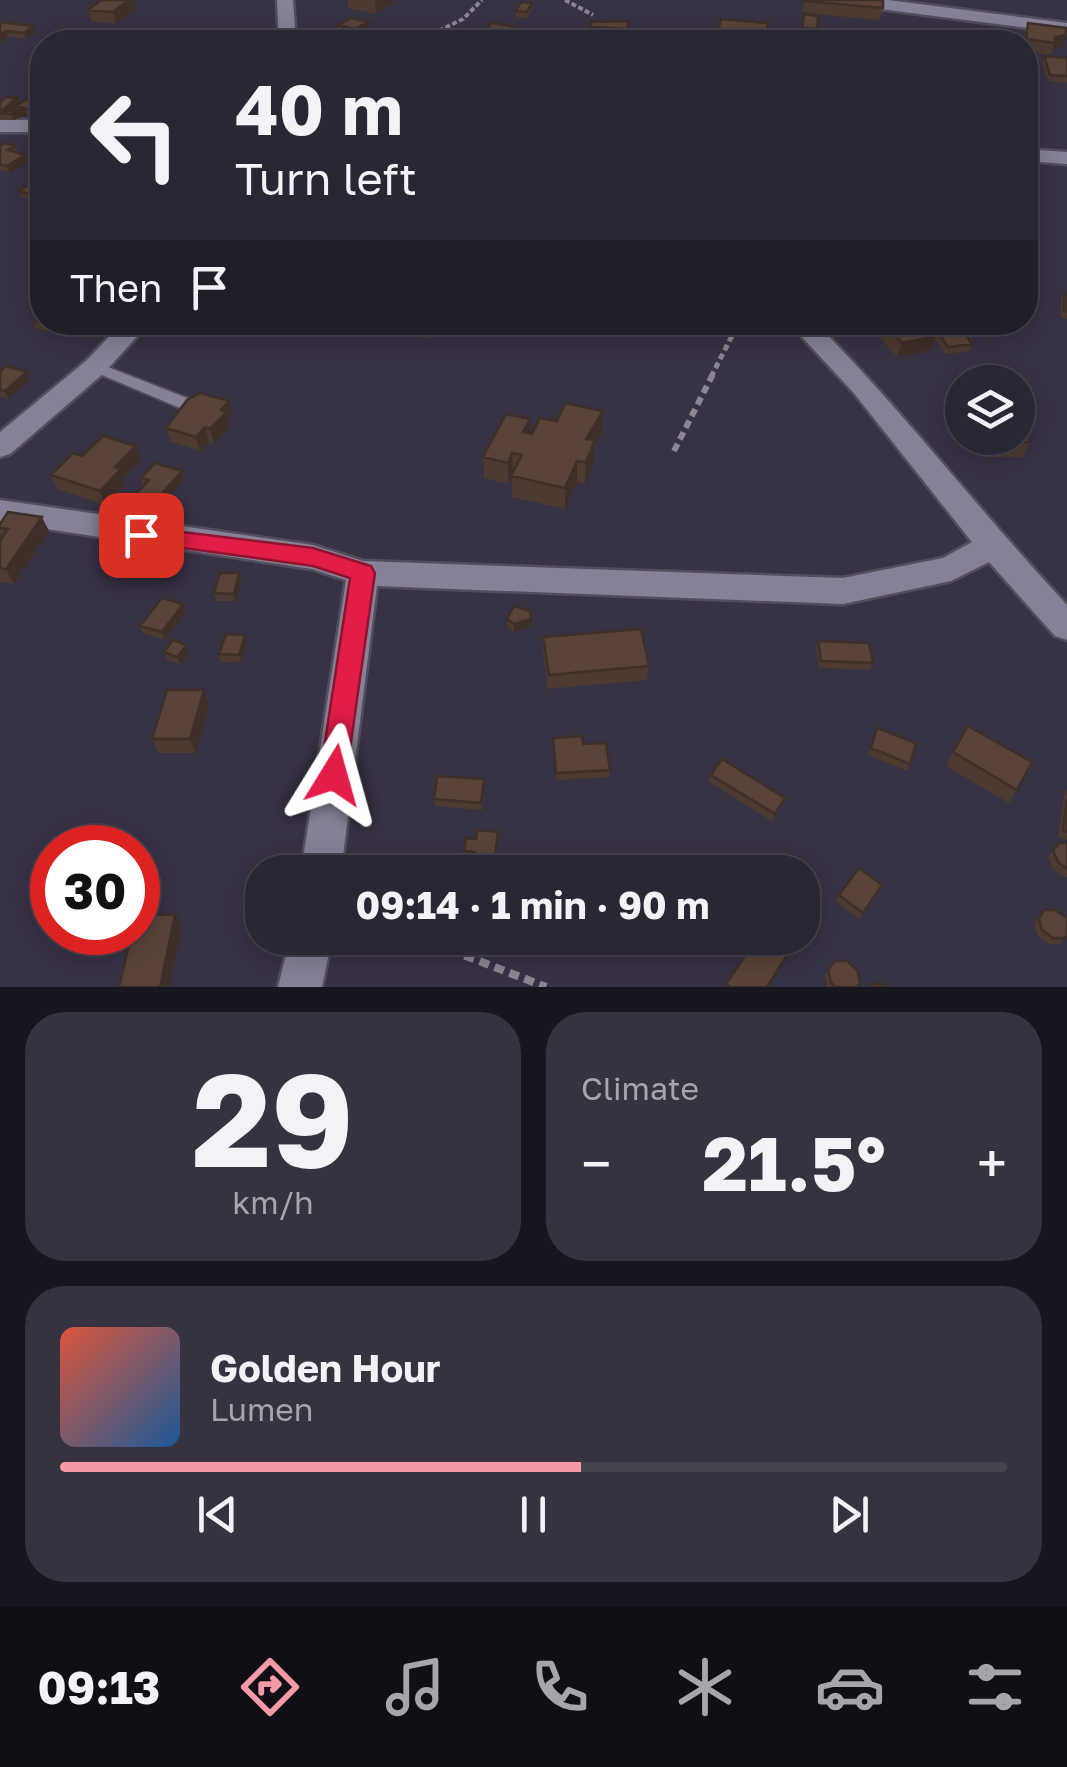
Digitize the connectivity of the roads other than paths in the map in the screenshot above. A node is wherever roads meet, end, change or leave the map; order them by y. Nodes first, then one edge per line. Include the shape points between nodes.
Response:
1 (285, 0) edge
2 (849, 0) edge
3 (1062, 4) dead end
4 (1048, 26) junction
5 (1067, 28) edge
6 (287, 30) edge
7 (0, 126) edge
8 (30, 126) edge
9 (1038, 155) edge
10 (1067, 158) edge
11 (126, 335) edge
12 (813, 335) edge
13 (95, 367) junction
14 (191, 406) edge
15 (0, 447) edge
16 (0, 512) edge
17 (992, 546) junction
18 (362, 573) junction
19 (1067, 627) edge
20 (323, 855) edge
21 (308, 955) edge
22 (300, 987) edge

1 - 6 street
2 - 4 street
3 - 4 street via 1060,20
4 - 5 street
7 - 8 street
9 - 10 street
11 - 13 street
12 - 17 street via 863,386
13 - 14 lane
13 - 15 street
16 - 18 street via 313,557
17 - 18 street via 951,569 843,591
17 - 19 street
18 - 20 street
21 - 22 street

